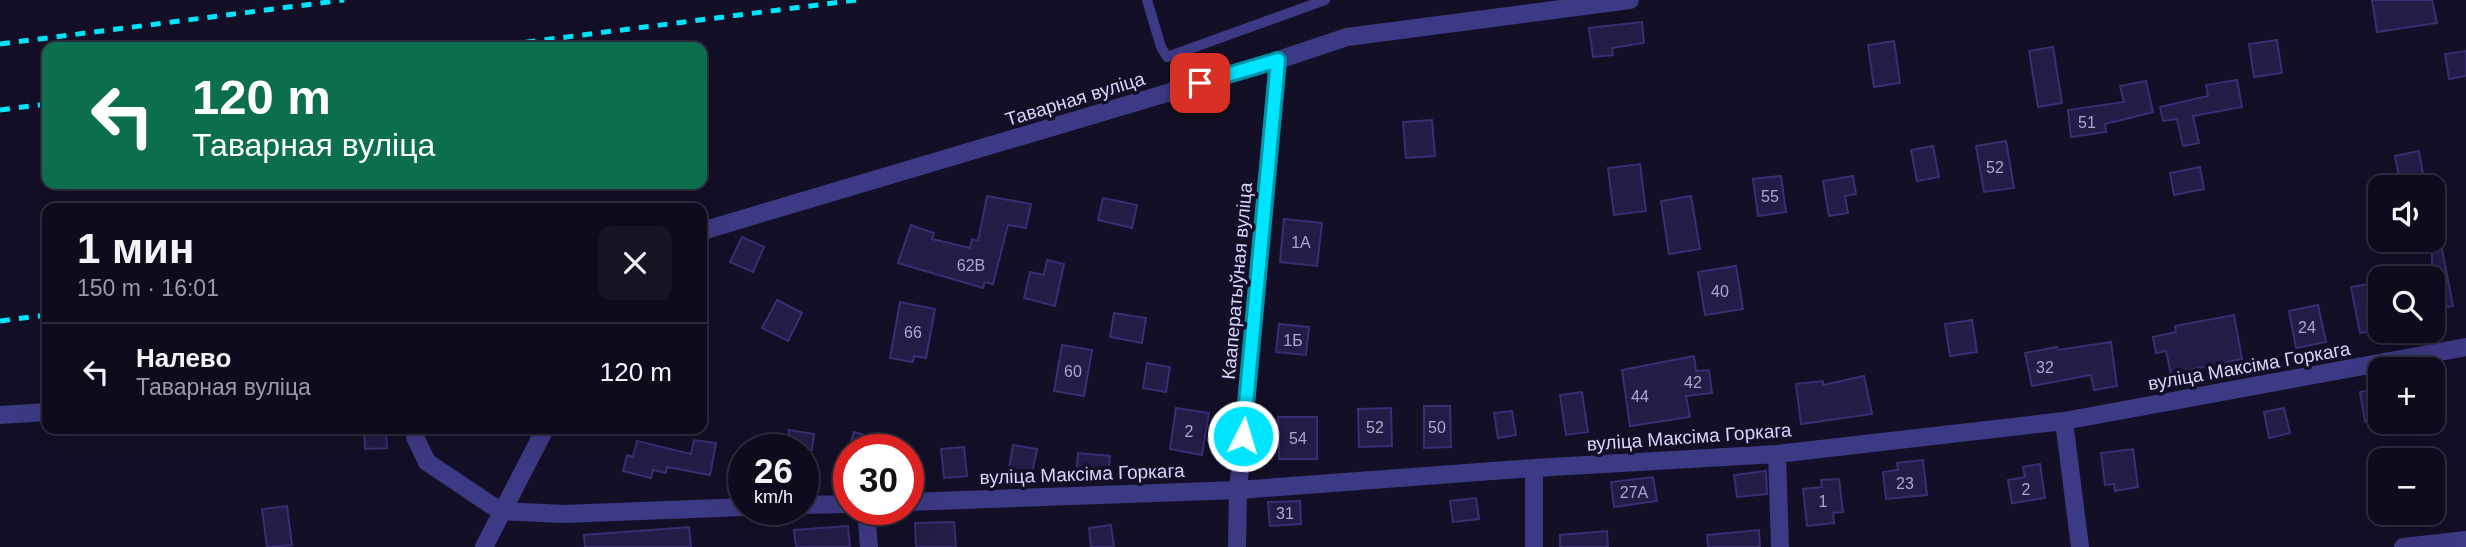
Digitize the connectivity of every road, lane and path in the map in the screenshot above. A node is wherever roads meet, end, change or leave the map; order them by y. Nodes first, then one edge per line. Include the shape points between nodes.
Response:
1 (1147, 0) edge
2 (1325, 0) edge
3 (1630, 0) edge
4 (1278, 60) junction
5 (707, 230) edge
6 (2466, 347) edge
7 (42, 412) edge
8 (0, 415) edge
9 (2064, 421) junction
10 (415, 434) edge
11 (541, 434) edge
12 (1777, 454) junction
13 (1534, 468) junction
14 (1238, 490) junction
15 (924, 501) edge
16 (728, 508) edge
17 (500, 511) junction
18 (867, 525) edge
19 (2466, 540) edge
20 (484, 547) edge
21 (869, 547) edge
22 (1237, 547) edge
23 (1534, 547) edge
24 (1780, 547) edge
25 (2080, 547) edge
26 (2403, 547) edge

1 - 2 lane via 1167,57
3 - 4 street, Таварная вуліца via 1347,37
4 - 5 street, Таварная вуліца
4 - 14 street, Кааператыўная вуліца
6 - 9 street, вуліца Максіма Горкага
7 - 8 street
9 - 12 street, вуліца Максіма Горкага
9 - 25 street
10 - 17 street via 427,462
11 - 17 street
12 - 13 street, вуліца Максіма Горкага
12 - 24 street
13 - 14 street, вуліца Максіма Горкага
13 - 23 street
14 - 15 street, вуліца Максіма Горкага
14 - 22 street, Кааператыўная вуліца
16 - 17 street via 564,514
17 - 20 street
18 - 21 street
19 - 26 street

